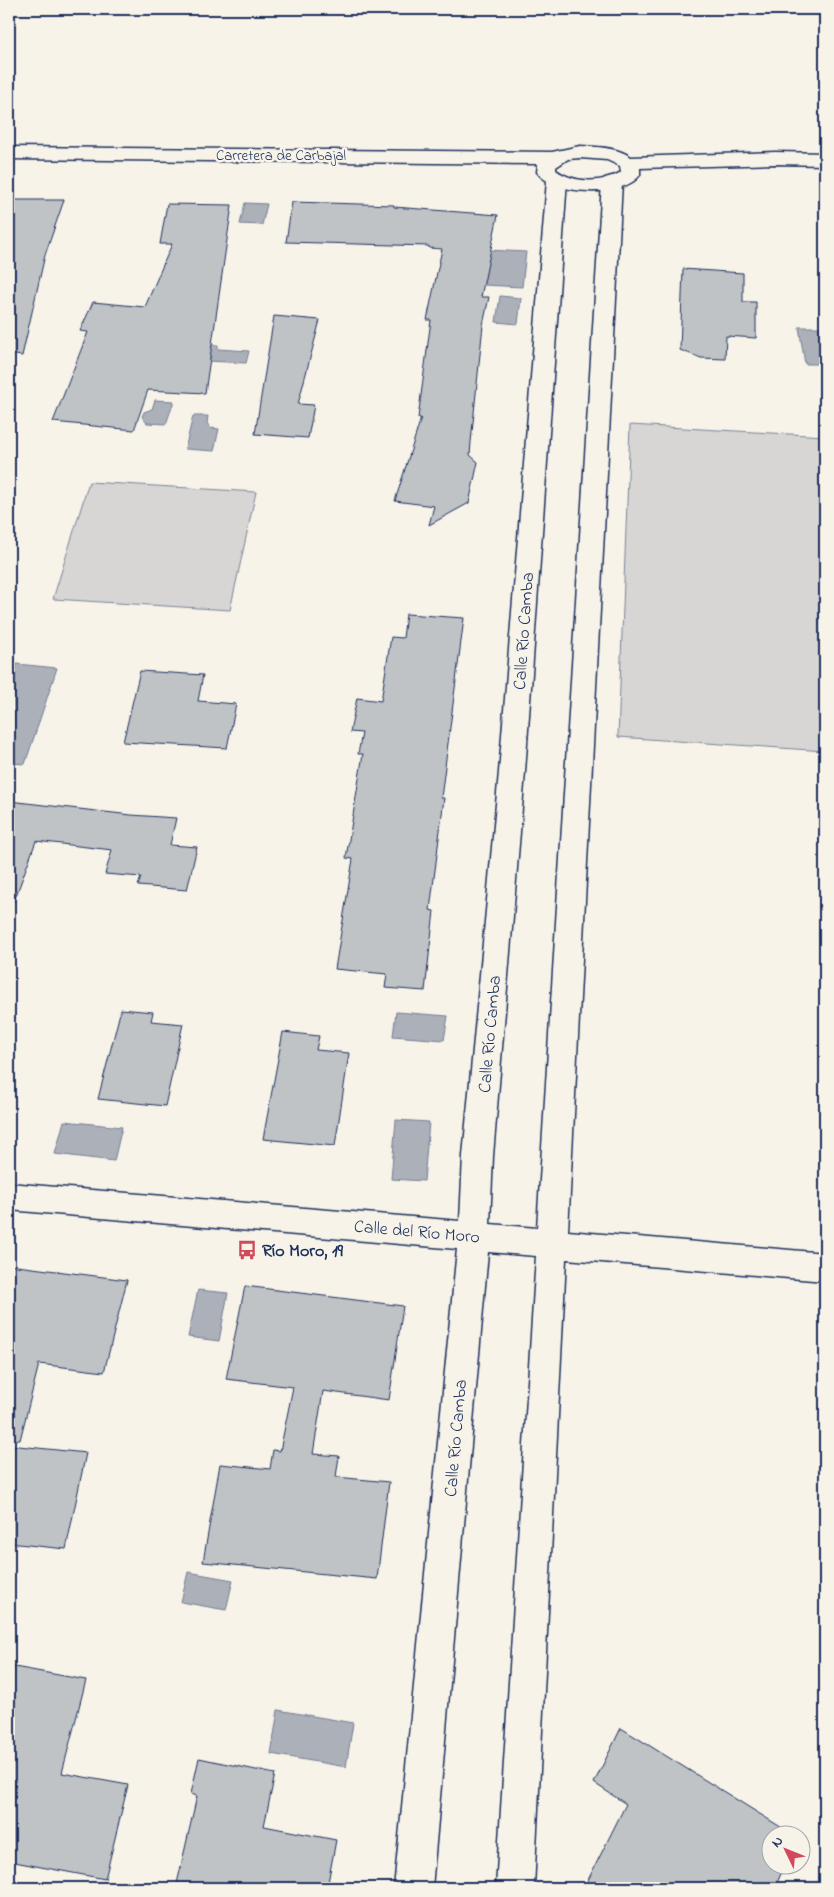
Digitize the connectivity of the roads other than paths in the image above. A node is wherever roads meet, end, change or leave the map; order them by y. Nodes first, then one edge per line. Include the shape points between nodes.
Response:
1 (9, 153) edge
2 (825, 159) edge
3 (555, 169) junction
4 (620, 172) junction
5 (9, 1196) edge
6 (474, 1236) junction
7 (553, 1244) junction
8 (825, 1268) edge
9 (414, 1888) edge
10 (515, 1888) edge

1 - 3 street, Carretera de Carbajal
2 - 4 street via 775,158
3 - 4 street via 567,184 585,185
3 - 4 street via 566,153 596,153 610,154
3 - 6 street, Calle Río Camba via 514,743
4 - 7 street
5 - 6 street, Calle del Río Moro
6 - 7 street, Calle del Río Moro
6 - 9 street, Calle Río Camba
7 - 8 street, Calle del Río Moro
7 - 10 street

